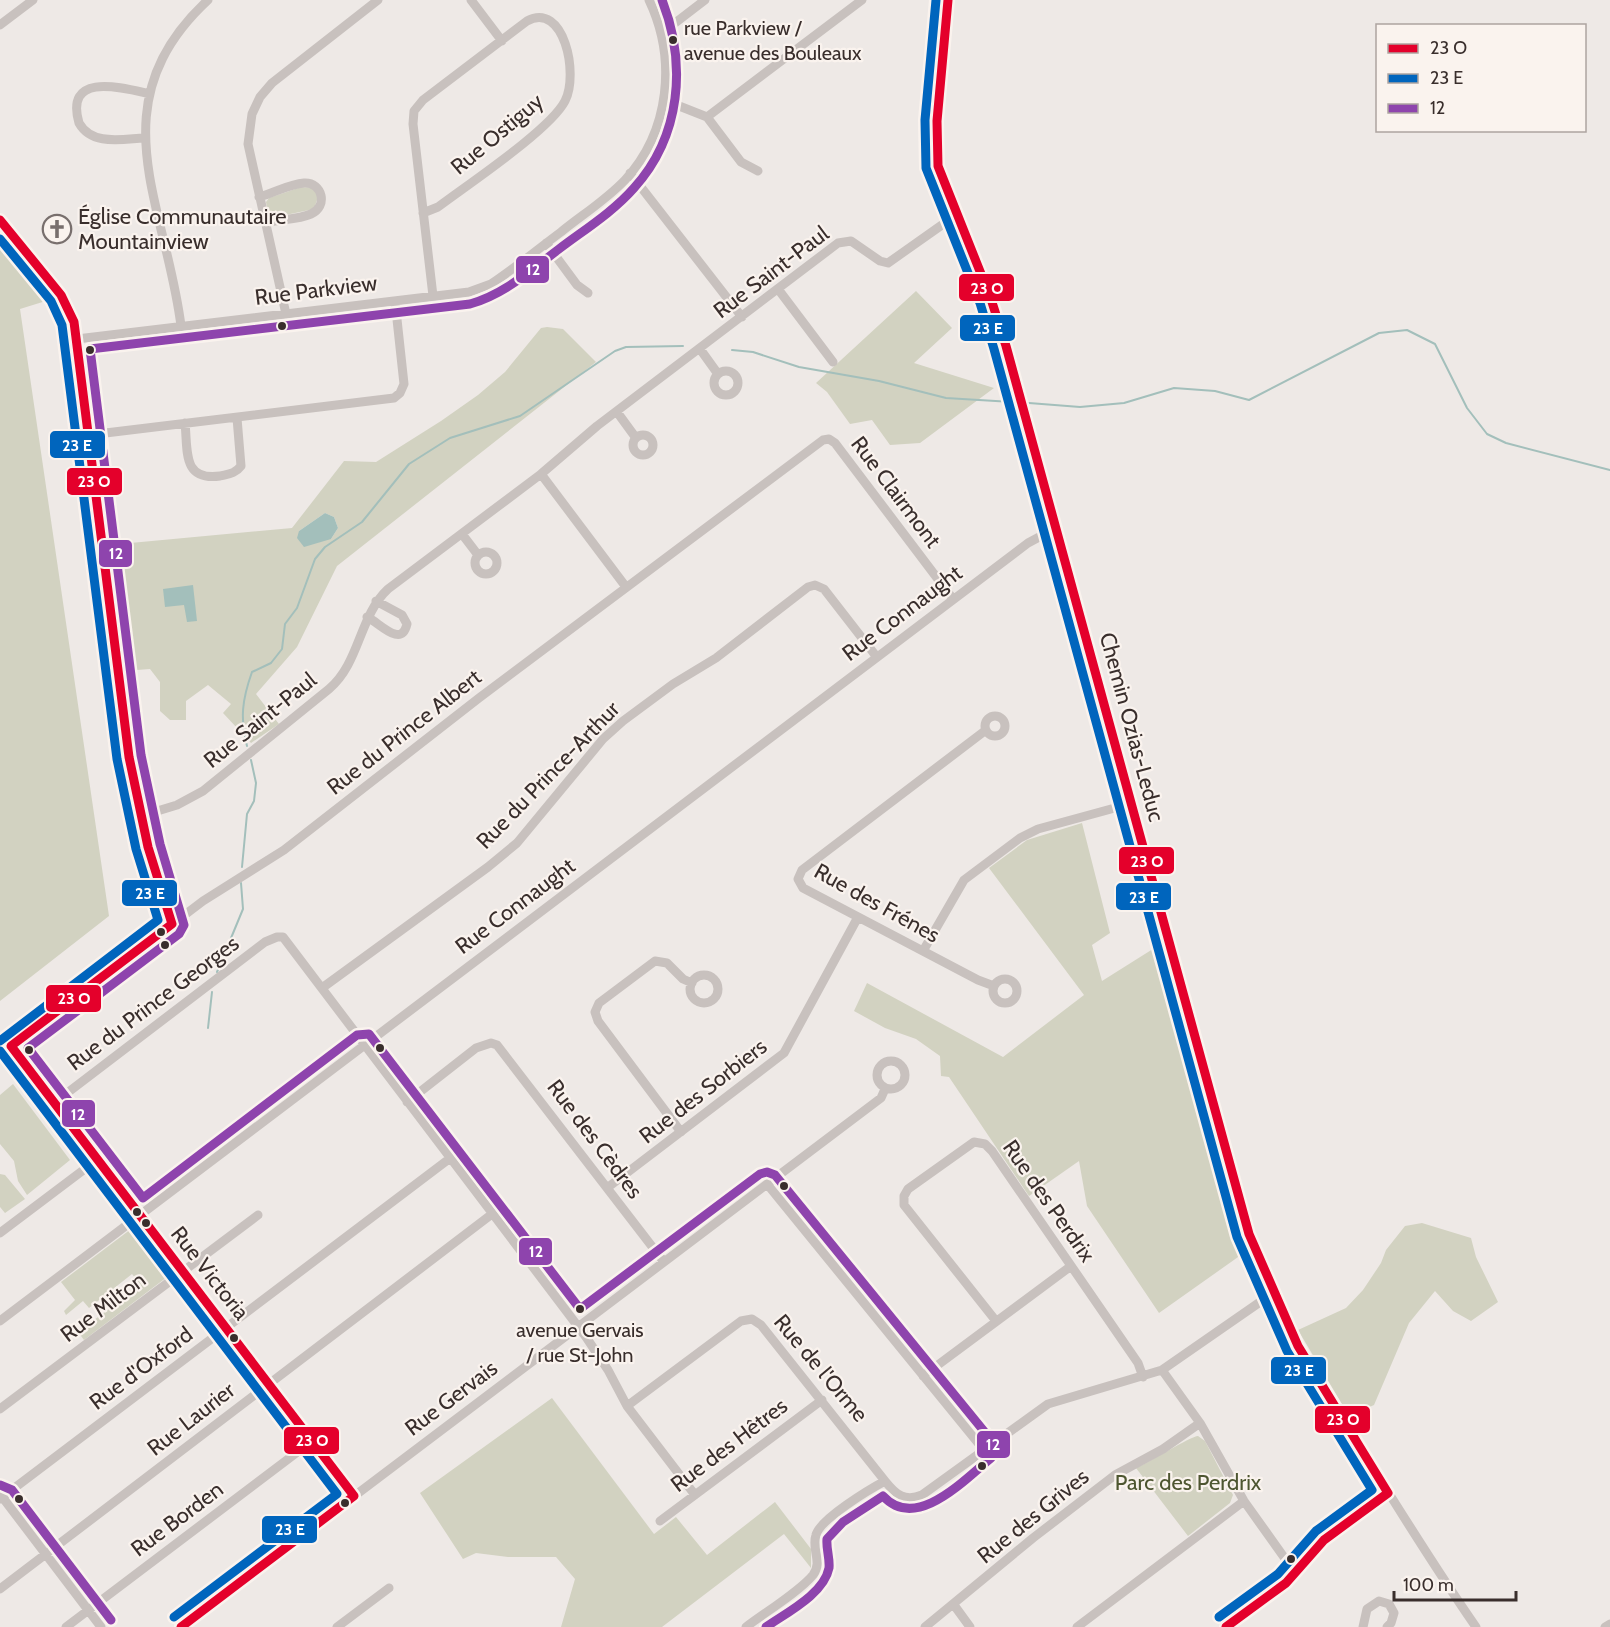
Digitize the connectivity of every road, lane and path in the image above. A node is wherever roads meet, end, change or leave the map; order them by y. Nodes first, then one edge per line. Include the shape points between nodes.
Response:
1 (33, 0) edge
2 (207, 0) edge
3 (378, 0) edge
4 (471, 0) edge
5 (649, 0) edge
6 (705, 0) edge
7 (862, 0) edge
8 (948, 0) edge
9 (0, 25) edge
10 (661, 29) junction
11 (502, 41) junction
12 (150, 94) junction
13 (664, 100) junction
14 (707, 117) junction
15 (144, 138) junction
16 (758, 171) dead end
17 (630, 173) junction
18 (259, 197) junction
19 (423, 213) junction
20 (956, 215) junction
21 (0, 220) edge
22 (265, 223) junction
23 (546, 243) junction
24 (778, 289) junction
25 (588, 293) dead end
26 (433, 296) junction
27 (396, 301) junction
28 (286, 314) junction
29 (741, 317) junction
30 (181, 326) junction
31 (77, 339) junction
32 (700, 349) junction
33 (833, 362) dead end
34 (718, 374) dead end
35 (617, 412) junction
36 (237, 418) junction
37 (185, 423) junction
38 (89, 435) junction
39 (636, 438) dead end
40 (830, 439) joint
41 (541, 474) junction
42 (1056, 528) junction
43 (462, 534) junction
44 (478, 555) dead end
45 (626, 587) junction
46 (952, 599) junction
47 (376, 601) junction
48 (367, 617) junction
49 (876, 656) junction
50 (986, 730) dead end
51 (1132, 803) junction
52 (141, 816) junction
53 (858, 917) junction
54 (172, 924) junction
55 (923, 951) junction
56 (692, 983) dead end
57 (994, 986) dead end
58 (322, 988) junction
59 (364, 1045) junction
60 (11, 1046) junction
61 (0, 1055) edge
62 (885, 1089) dead end
63 (407, 1102) junction
64 (54, 1103) junction
65 (681, 1132) junction
66 (449, 1158) junction
67 (98, 1160) junction
68 (767, 1184) junction
69 (607, 1188) junction
70 (492, 1214) junction
71 (141, 1215) junction
72 (258, 1215) dead end
73 (0, 1233) edge
74 (664, 1262) junction
75 (1071, 1266) junction
76 (184, 1271) junction
77 (1273, 1293) junction
78 (0, 1321) edge
79 (996, 1321) junction
80 (578, 1326) junction
81 (227, 1327) junction
82 (1162, 1370) junction
83 (923, 1376) junction
84 (1143, 1377) junction
85 (269, 1383) junction
86 (822, 1400) junction
87 (627, 1406) junction
88 (0, 1409) edge
89 (1200, 1423) junction
90 (312, 1441) junction
91 (983, 1449) junction
92 (885, 1481) junction
93 (1388, 1493) junction
94 (695, 1495) junction
95 (354, 1496) junction
96 (1, 1497) edge
97 (1245, 1501) junction
98 (660, 1521) dead end
99 (46, 1554) junction
100 (1296, 1574) junction
101 (389, 1588) dead end
102 (0, 1589) edge
103 (954, 1605) junction
104 (88, 1610) junction
105 (1610, 1624) edge
106 (66, 1627) edge
107 (101, 1627) edge
108 (181, 1627) edge
109 (337, 1627) edge
110 (746, 1627) edge
111 (925, 1627) edge
112 (970, 1627) edge
113 (1077, 1627) edge
114 (1226, 1627) edge
115 (1363, 1627) edge
116 (1387, 1627) edge
117 (1476, 1627) edge
118 (1605, 1627) edge

1 - 9 street
2 - 12 street via 171,43
3 - 18 street via 288,69 260,97 250,120 248,138
4 - 11 street
5 - 10 street, Rue Parkview
6 - 10 street
7 - 14 street
8 - 20 street, Chemin Ozias-Leduc via 936,154
10 - 13 street, Rue Parkview via 666,68
11 - 19 street, Rue Ostiguy via 423,100 414,111 412,124
11 - 19 street, Rue Ostiguy via 532,19 549,21 571,60 567,97 537,130 438,207
12 - 15 street
12 - 15 street via 98,85 85,93 78,107 79,123 92,137
13 - 14 street
13 - 17 street, Rue Parkview via 650,143
14 - 16 street via 741,162
15 - 30 street via 150,186
17 - 23 street, Rue Parkview
17 - 29 street
18 - 22 street
18 - 22 street via 305,183 316,186 322,195 321,205 314,213
19 - 26 street, Rue Ostiguy
20 - 24 street, Rue Saint-Paul via 891,262 882,262 850,241 842,241
20 - 42 street, Chemin Ozias-Leduc via 991,299
21 - 31 street via 64,300
22 - 28 street
23 - 25 street
23 - 26 street, Rue Parkview via 487,287
24 - 29 street, Rue Saint-Paul
24 - 33 street
26 - 27 street, Rue Parkview
27 - 28 street, Rue Parkview
27 - 36 street via 404,384 396,397
28 - 30 street, Rue Parkview
29 - 32 street, Rue Saint-Paul
30 - 31 street, Rue Parkview
31 - 38 street
32 - 34 street
32 - 35 street, Rue Saint-Paul
35 - 39 street
35 - 41 street, Rue Saint-Paul
36 - 37 street
36 - 37 street via 242,464 235,472 222,476 202,476 192,470
37 - 38 street
38 - 52 street via 126,737
40 - 45 street, Rue du Prince Albert via 823,440
40 - 46 street, Rue Clairmont
41 - 43 street, Rue Saint-Paul
41 - 45 street
42 - 46 street, Rue Connaught via 1034,539
42 - 51 street, Chemin Ozias-Leduc
43 - 44 street
43 - 47 street, Rue Saint-Paul
45 - 54 street, Rue du Prince Albert via 284,850 224,886
46 - 49 street, Rue Connaught
47 - 48 street, Rue Saint-Paul
47 - 48 street via 403,615 406,628 400,635 393,634
48 - 52 street, Rue Saint-Paul via 346,669 333,686 202,791 177,805
49 - 58 street, Rue du Prince-Arthur via 826,591 808,587 716,658 623,721 603,739 517,843
49 - 59 street, Rue Connaught
50 - 53 street, Rue des Frénes via 799,873 801,887
51 - 55 street via 1020,838 961,884
51 - 77 street, Chemin Ozias-Leduc via 1244,1216
52 - 54 street
53 - 55 street, Rue des Frénes
53 - 65 street, Rue des Sorbiers via 784,1053
54 - 60 street, Rue du Prince Albert
55 - 57 street, Rue des Frénes
56 - 65 street via 667,963 655,961 599,1003 596,1012 598,1021
58 - 59 street
58 - 64 street, Rue du Prince Georges via 288,941 277,937
59 - 63 street
59 - 71 street, Rue Connaught
60 - 61 street, Rue du Prince Albert
60 - 64 street, Rue Victoria
62 - 68 street, Rue Gervais via 881,1098
63 - 66 street
63 - 69 street, Rue des Cèdres via 476,1048 491,1043 502,1048
64 - 67 street, Rue Victoria
65 - 69 street, Rue des Sorbiers
66 - 70 street
66 - 81 street, Rue d'Oxford
67 - 71 street, Rue Victoria
67 - 73 street
68 - 74 street, Rue Gervais
68 - 83 street
69 - 74 street, Rue des Cèdres
70 - 80 street
70 - 85 street, Rue Laurier
71 - 76 street, Rue Victoria
71 - 78 street, Rue Connaught
72 - 76 street, Rue Milton
74 - 80 street, Rue Gervais
75 - 79 street
75 - 79 street, Rue des Perdrix via 989,1147 980,1142 967,1145 908,1189 904,1205
75 - 84 street, Rue des Perdrix via 1138,1363
76 - 81 street, Rue Victoria
76 - 88 street, Rue Milton
77 - 82 street, Rue de l'Orme
77 - 93 street, Chemin Ozias-Leduc via 1309,1364
79 - 83 street
80 - 87 street
80 - 95 street, Rue Gervais
81 - 85 street, Rue Victoria
81 - 96 street, Rue d'Oxford
82 - 84 street, Rue de l'Orme
82 - 89 street
83 - 91 street
84 - 91 street, Rue de l'Orme via 1054,1401
85 - 90 street, Rue Victoria
85 - 99 street, Rue Laurier
86 - 87 street, Rue de l'Orme via 761,1325 749,1319 737,1323
86 - 92 street, Rue de l'Orme
86 - 94 street, Rue des Hêtres
87 - 94 street
89 - 97 street
89 - 103 street, Rue des Grives via 1115,1475
90 - 95 street, Rue Victoria
90 - 104 street, Rue Borden
91 - 92 street, Rue de l'Orme via 915,1498 899,1496
92 - 110 street via 820,1527 815,1538 818,1564 813,1575
93 - 100 street via 1324,1540
93 - 117 street, Chemin Ozias-Leduc
94 - 98 street, Rue des Hêtres
95 - 108 street, Rue Gervais
96 - 99 street
97 - 100 street
97 - 113 street
99 - 102 street, Rue Laurier
99 - 104 street
100 - 114 street
101 - 109 street
103 - 111 street, Rue des Grives
103 - 112 street
104 - 106 street, Rue Borden
104 - 107 street
105 - 118 street
115 - 116 street via 1367,1609 1379,1601 1389,1604 1394,1613

